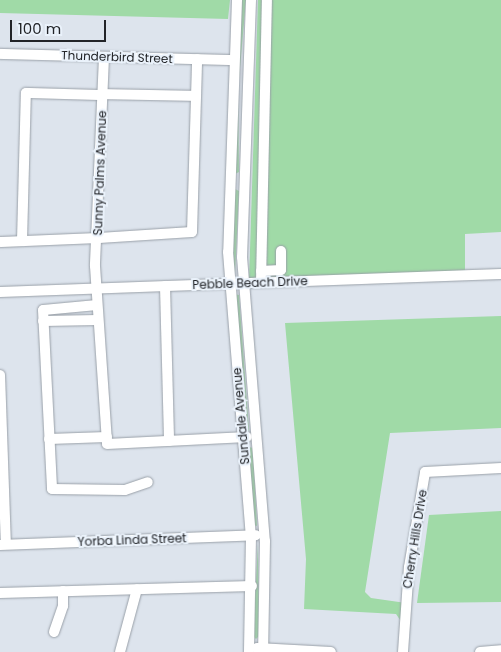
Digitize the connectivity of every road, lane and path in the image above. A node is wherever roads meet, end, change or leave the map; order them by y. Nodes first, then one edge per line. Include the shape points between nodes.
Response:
1 (237, 0) edge
2 (251, 0) edge
3 (266, 0) edge
4 (0, 54) edge
5 (104, 57) junction
6 (197, 59) junction
7 (233, 60) junction
8 (246, 86) junction
9 (262, 86) junction
10 (232, 87) junction
11 (103, 94) junction
12 (196, 96) junction
13 (230, 180) junction
14 (244, 180) junction
15 (99, 238) junction
16 (22, 241) junction
17 (0, 242) edge
18 (281, 251) dead end
19 (261, 271) junction
20 (501, 274) edge
21 (261, 282) junction
22 (242, 283) junction
23 (229, 284) junction
24 (165, 286) junction
25 (96, 288) junction
26 (0, 292) edge
27 (97, 305) junction
28 (98, 320) junction
29 (43, 321) junction
30 (0, 375) edge
31 (256, 436) junction
32 (107, 437) junction
33 (243, 437) junction
34 (49, 439) junction
35 (169, 441) junction
36 (501, 468) edge
37 (148, 482) dead end
38 (264, 535) junction
39 (251, 536) junction
40 (3, 544) edge
41 (252, 586) junction
42 (137, 589) junction
43 (63, 591) junction
44 (0, 593) edge
45 (54, 632) dead end
46 (249, 650) edge
47 (263, 650) edge
48 (501, 650) edge
49 (120, 652) edge
50 (331, 652) edge
51 (403, 652) edge
52 (480, 652) edge

1 - 7 street, Sundale Avenue
2 - 8 street, Sundale Avenue
3 - 9 street
4 - 5 street, Thunderbird Street
5 - 6 street, Thunderbird Street
5 - 11 street, Sunny Palms Avenue
6 - 7 street, Thunderbird Street
6 - 12 street
7 - 10 street, Sundale Avenue
8 - 9 street
8 - 10 street
8 - 14 street, Sundale Avenue
9 - 19 street
10 - 13 street, Sundale Avenue
11 - 12 street
11 - 15 street, Sunny Palms Avenue
11 - 16 street via 26,93
12 - 15 street via 192,232
13 - 14 street
13 - 23 street, Sundale Avenue
14 - 22 street, Sundale Avenue
15 - 16 street
15 - 25 street, Sunny Palms Avenue
16 - 17 street
18 - 19 street via 281,270
19 - 21 street
20 - 21 street, Pebble Beach Drive
21 - 22 street, Pebble Beach Drive
22 - 23 street, Pebble Beach Drive
22 - 31 street, Sundale Avenue
23 - 24 street, Pebble Beach Drive
23 - 33 street, Sundale Avenue
24 - 25 street, Pebble Beach Drive
24 - 35 street
25 - 26 street, Pebble Beach Drive
25 - 27 street, Sunny Palms Avenue
27 - 28 street, Sunny Palms Avenue
27 - 29 street via 46,307
28 - 29 street
28 - 32 street, Sunny Palms Avenue
29 - 34 street
30 - 40 street
31 - 33 street
31 - 38 street, Sundale Avenue
32 - 34 street
32 - 35 street via 107,444
33 - 35 street
33 - 39 street, Sundale Avenue
34 - 37 street via 51,486 57,492 125,490
36 - 51 street, Cherry Hills Drive via 425,472 409,567
38 - 39 street, Yorba Linda Street
38 - 47 street, Sundale Avenue
39 - 40 street, Yorba Linda Street
39 - 41 street, Sundale Avenue
41 - 42 street
41 - 46 street, Sundale Avenue
42 - 43 street
42 - 49 street
43 - 44 street
43 - 45 street via 64,606
46 - 47 street
47 - 50 street
48 - 52 street

